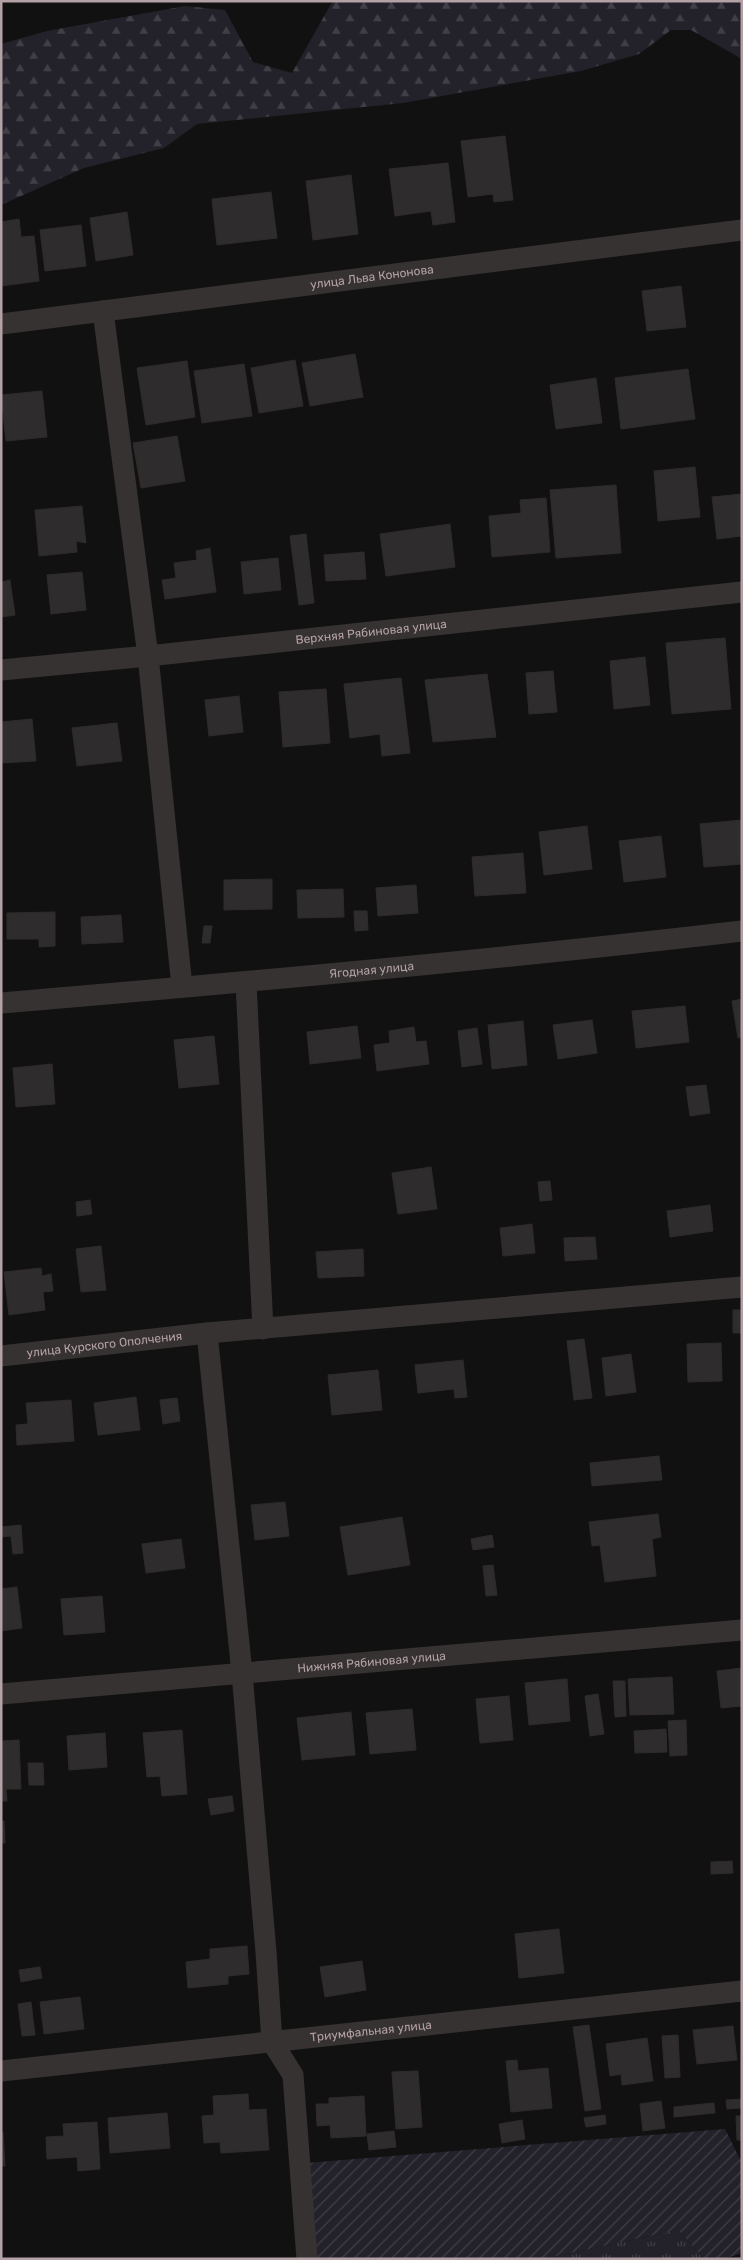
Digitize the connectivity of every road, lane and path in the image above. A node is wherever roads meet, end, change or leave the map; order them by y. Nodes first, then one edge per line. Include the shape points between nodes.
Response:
1 (742, 230) edge
2 (103, 311) junction
3 (1, 324) edge
4 (742, 592) edge
5 (148, 656) junction
6 (1, 670) edge
7 (742, 931) edge
8 (246, 983) junction
9 (182, 988) junction
10 (1, 1003) edge
11 (742, 1287) edge
12 (263, 1329) junction
13 (207, 1333) junction
14 (1, 1356) edge
15 (742, 1630) edge
16 (242, 1673) junction
17 (1, 1694) edge
18 (742, 1991) edge
19 (272, 2042) junction
20 (1, 2071) edge
21 (307, 2259) edge

1 - 2 street, улица Льва Кононова
2 - 3 street, улица Льва Кононова
2 - 5 street
4 - 5 street, Верхняя Рябиновая улица
5 - 6 street, Верхняя Рябиновая улица
5 - 9 street
7 - 8 street, Ягодная улица
8 - 9 street, Ягодная улица
8 - 12 street
9 - 10 street, Ягодная улица
11 - 12 street, улица Курского Ополчения
12 - 13 street, улица Курского Ополчения
13 - 14 street, улица Курского Ополчения
13 - 16 street
15 - 16 street, Нижняя Рябиновая улица
16 - 17 street, Нижняя Рябиновая улица
16 - 19 street
18 - 19 street, Триумфальная улица
19 - 20 street, Триумфальная улица
19 - 21 street via 293,2075

